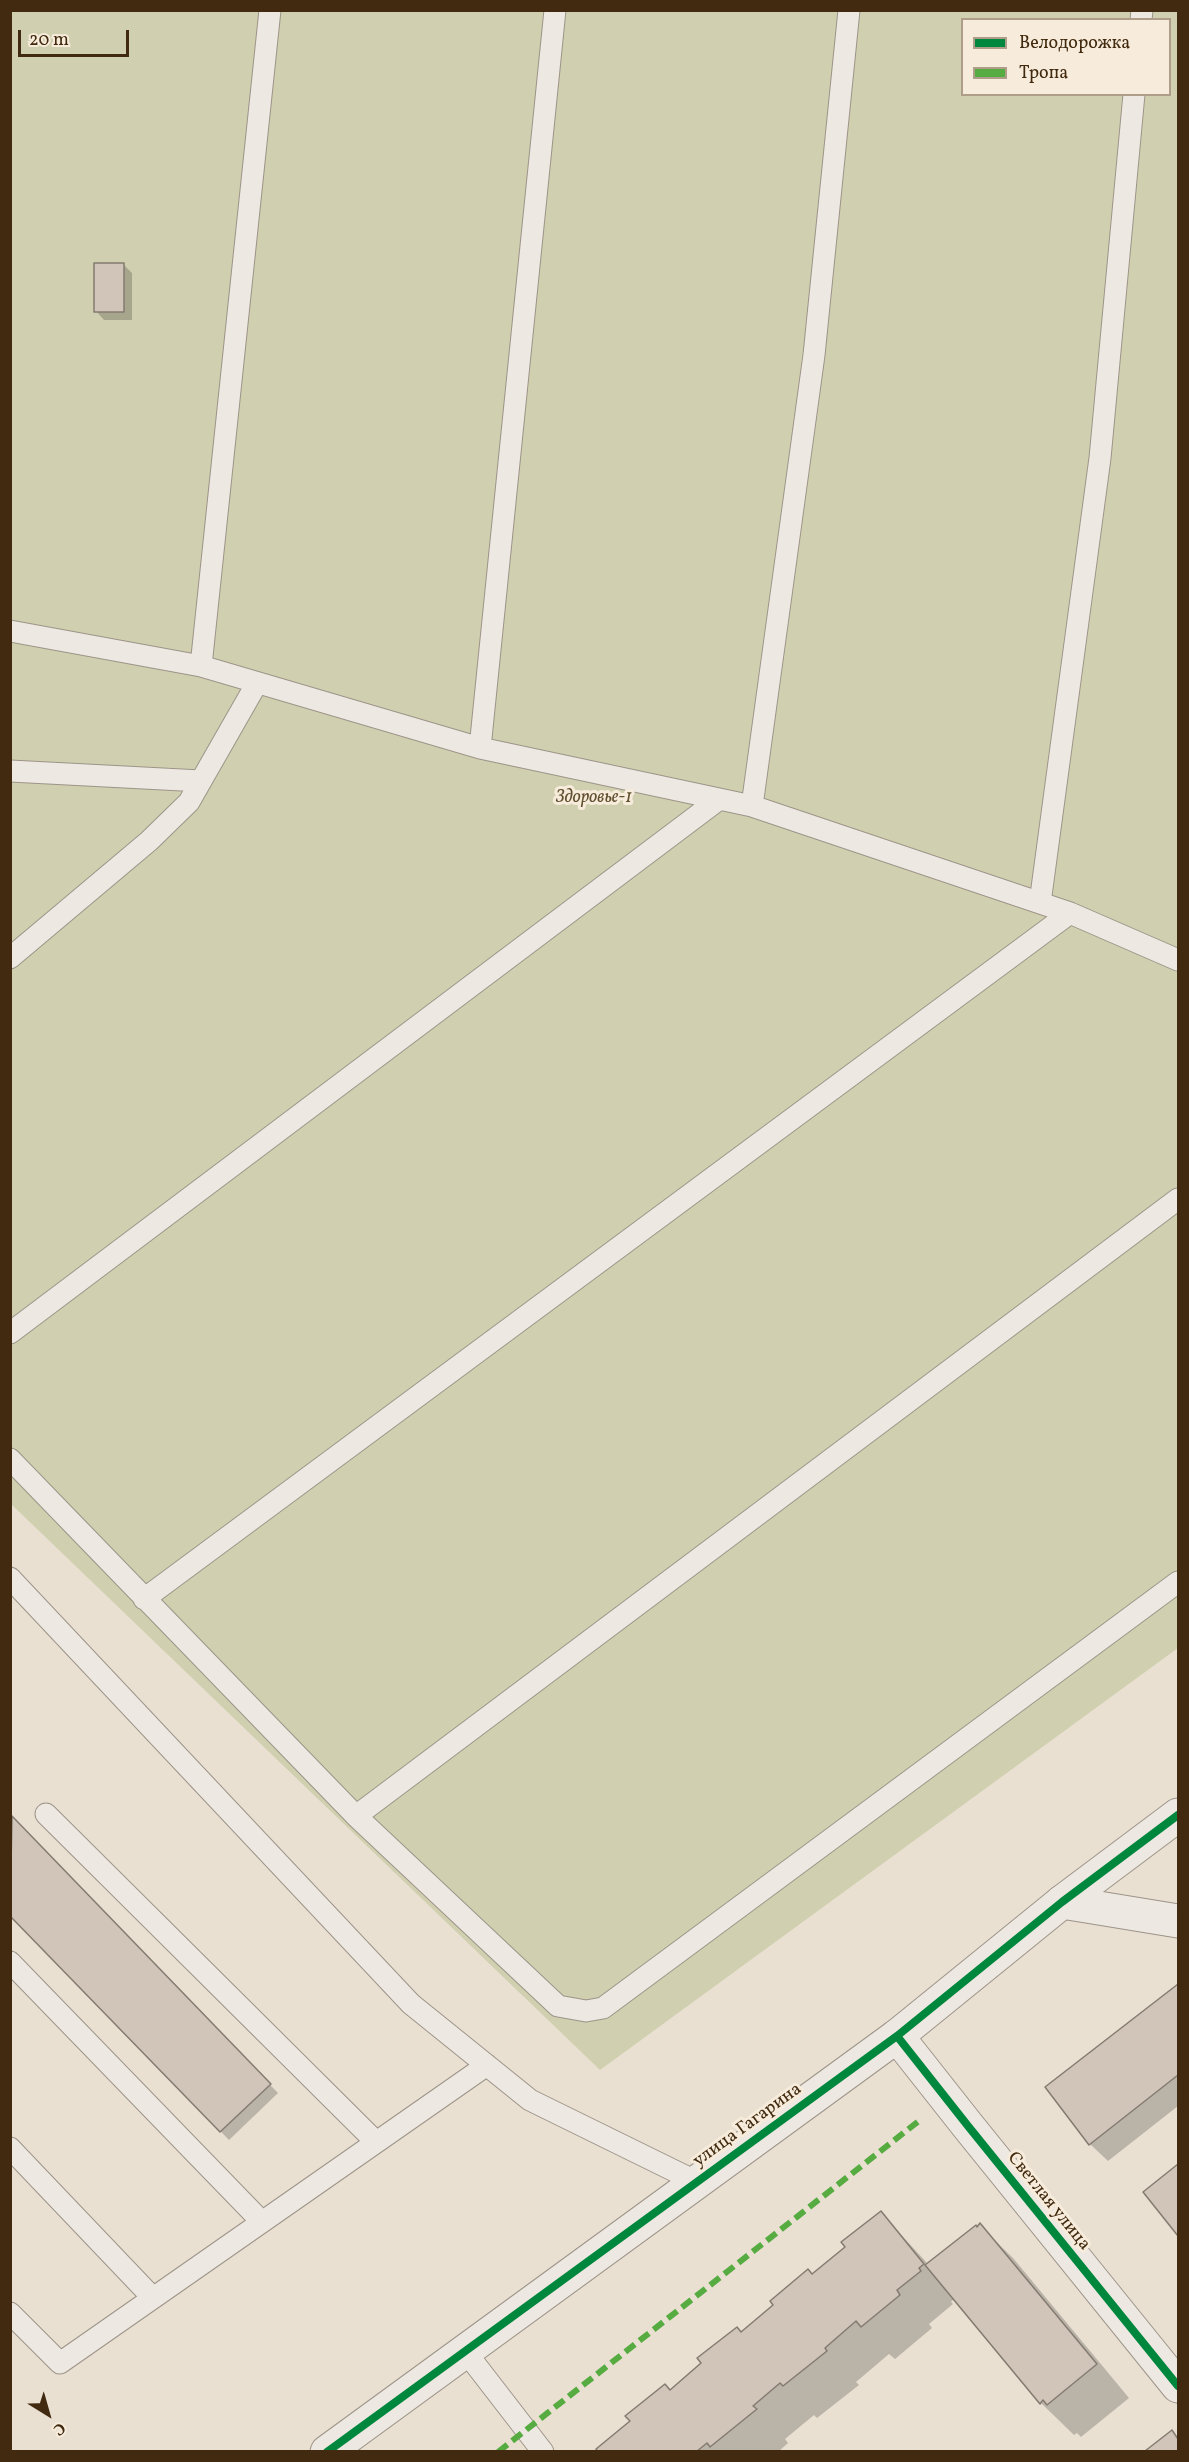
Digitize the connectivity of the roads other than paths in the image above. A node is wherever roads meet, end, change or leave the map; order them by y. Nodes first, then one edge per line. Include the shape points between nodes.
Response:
1 (270, 10) edge
2 (555, 10) edge
3 (849, 10) edge
4 (1134, 96) edge
5 (10, 631) edge
6 (201, 666) junction
7 (257, 683) junction
8 (480, 748) junction
9 (10, 771) edge
10 (201, 781) junction
11 (718, 800) junction
12 (752, 806) junction
13 (1040, 903) junction
14 (1070, 913) junction
15 (10, 958) edge
16 (1179, 960) edge
17 (1179, 1199) edge
18 (10, 1333) edge
19 (10, 1459) edge
20 (10, 1578) edge
21 (1179, 1582) edge
22 (144, 1599) junction
23 (46, 1815) dead end
24 (1179, 1815) edge
25 (356, 1816) junction
26 (1062, 1902) junction
27 (1179, 1921) edge
28 (10, 1962) edge
29 (897, 2036) junction
30 (487, 2065) junction
31 (376, 2142) junction
32 (10, 2148) edge
33 (697, 2182) junction
34 (262, 2222) junction
35 (153, 2298) junction
36 (10, 2313) edge
37 (465, 2351) junction
38 (1179, 2386) edge
39 (327, 2451) edge
40 (543, 2451) edge

1 - 6 lane
2 - 8 lane
3 - 12 lane via 814,355
4 - 13 lane via 1100,458
5 - 6 lane
6 - 7 lane
7 - 8 lane
7 - 10 lane
8 - 11 lane
9 - 10 lane
10 - 15 lane via 189,802 149,841
11 - 12 lane
11 - 18 lane
12 - 13 lane
13 - 14 lane
14 - 16 lane
14 - 22 lane
17 - 25 lane
19 - 22 lane
20 - 30 lane via 411,2004
21 - 25 lane via 603,2008 586,2011 558,2006
22 - 25 lane
23 - 31 lane
24 - 26 street, улица Гагарина
26 - 27 street
26 - 29 street, улица Гагарина
28 - 34 lane
29 - 33 street, улица Гагарина
29 - 38 street, Светлая улица
30 - 31 lane
30 - 33 lane via 530,2100
31 - 34 lane
32 - 35 lane
33 - 37 street, улица Гагарина
34 - 35 lane
35 - 36 lane via 60,2363
37 - 39 street, улица Гагарина
37 - 40 lane

